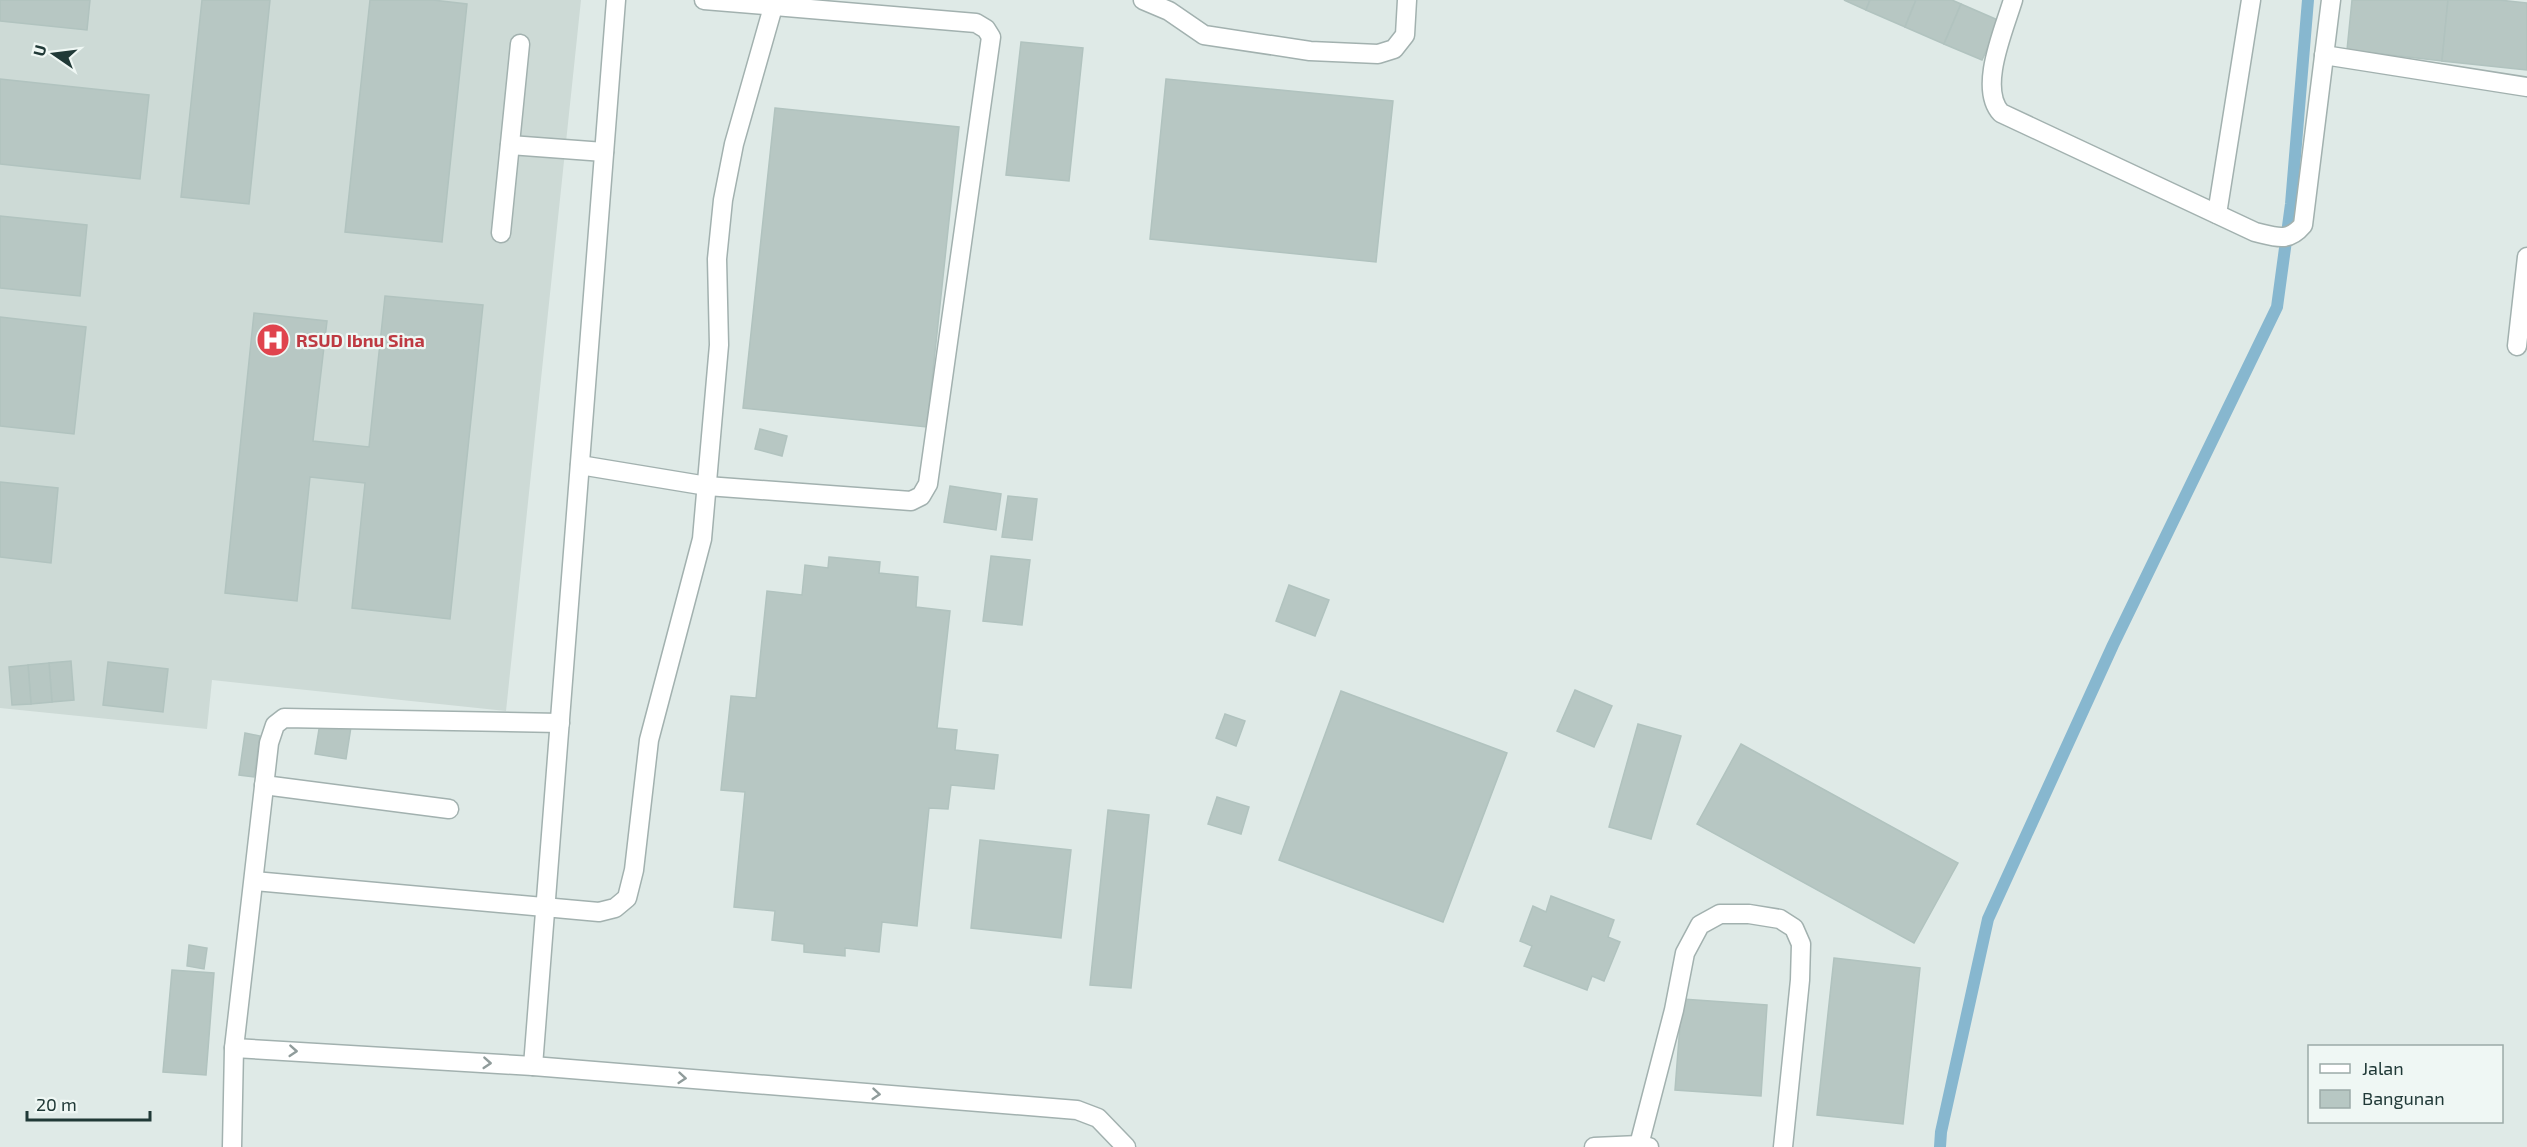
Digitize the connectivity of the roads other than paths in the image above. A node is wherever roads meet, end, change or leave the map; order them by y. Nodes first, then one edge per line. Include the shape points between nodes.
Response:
1 (616, 0) edge
2 (704, 0) edge
3 (1143, 0) edge
4 (1407, 0) edge
5 (2013, 0) edge
6 (2251, 0) edge
7 (2331, 0) edge
8 (1166, 6) edge
9 (772, 7) junction
10 (520, 44) dead end
11 (2324, 55) junction
12 (2527, 87) edge
13 (510, 145) junction
14 (604, 152) junction
15 (2217, 214) junction
16 (501, 233) dead end
17 (2527, 257) edge
18 (2517, 346) dead end
19 (580, 465) junction
20 (707, 486) junction
21 (560, 723) junction
22 (264, 785) junction
23 (449, 809) dead end
24 (254, 881) junction
25 (545, 905) junction
26 (234, 1048) junction
27 (533, 1066) junction
28 (1644, 1146) edge
29 (232, 1147) edge
30 (1126, 1147) edge
31 (1594, 1147) edge
32 (1783, 1147) edge

1 - 14 street
2 - 9 street
3 - 8 street
4 - 8 street via 1405,35 1394,49 1378,54 1310,51 1204,35
5 - 15 street via 1993,69 1992,96 2001,113
6 - 15 street
7 - 11 street
9 - 20 street via 734,144 723,200 717,259 719,345
9 - 20 street via 976,23 990,37 928,484 921,496 910,501
10 - 13 street
11 - 12 street
11 - 15 street via 2303,225 2293,236 2273,236
13 - 14 street
13 - 16 street
14 - 19 street
17 - 18 street
19 - 20 street
19 - 21 street
20 - 25 street via 702,539 649,740 634,870 627,898 615,908 599,912
21 - 22 street via 284,718 271,734
21 - 25 street
22 - 23 street
22 - 24 street
24 - 25 street
24 - 26 street
25 - 27 street
26 -> 27 street
26 - 29 street
27 -> 30 street via 1077,1110 1098,1118
28 - 31 street
28 - 32 street via 1685,953 1700,925 1720,914 1749,914 1779,919 1794,928 1801,944

